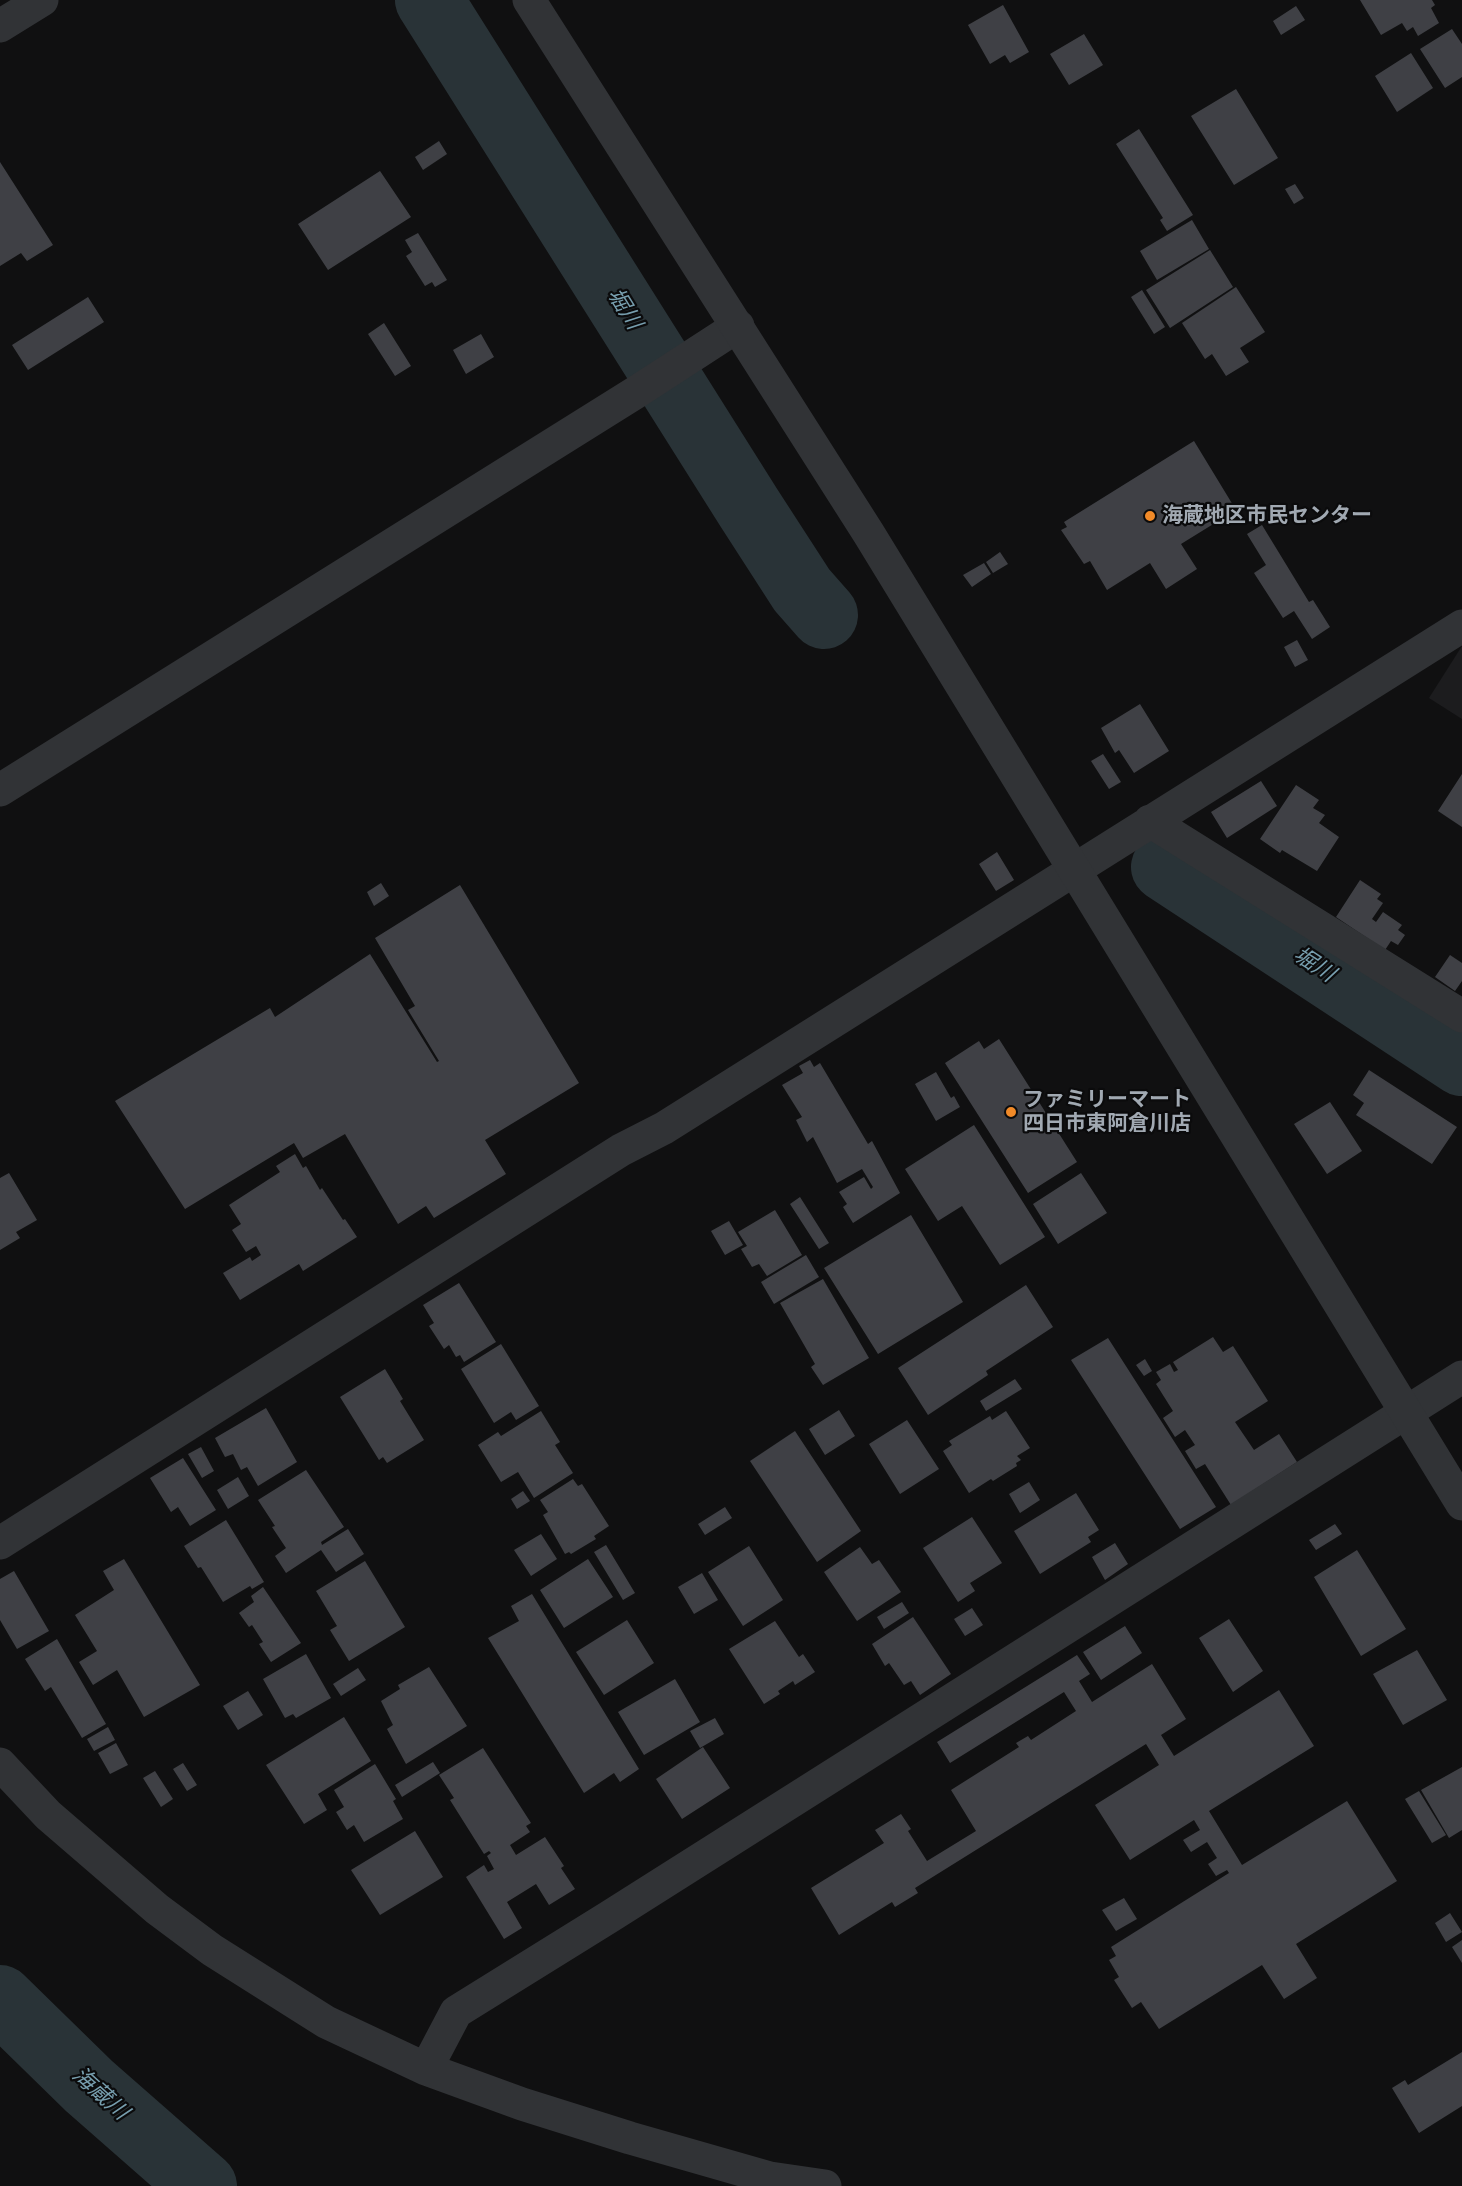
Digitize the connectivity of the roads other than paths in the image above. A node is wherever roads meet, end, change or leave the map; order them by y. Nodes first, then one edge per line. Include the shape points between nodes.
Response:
1 (42, 0) edge
2 (529, 0) edge
3 (0, 26) edge
4 (738, 326) junction
5 (1462, 626) edge
6 (0, 790) edge
7 (1150, 821) junction
8 (1075, 870) junction
9 (1462, 1016) edge
10 (1462, 1377) edge
11 (1406, 1411) junction
12 (1462, 1504) edge
13 (0, 1543) edge
14 (0, 1764) edge
15 (426, 2069) junction
16 (825, 2186) edge

1 - 3 street
2 - 4 street
4 - 6 street
4 - 8 street
5 - 7 street
7 - 8 street
7 - 9 street
8 - 11 street
8 - 13 street via 664,1128 621,1150
10 - 11 street
11 - 12 street
11 - 15 street via 456,2012
14 - 15 street via 48,1815 103,1864 212,1950 326,2022
15 - 16 street via 630,2138 770,2178

